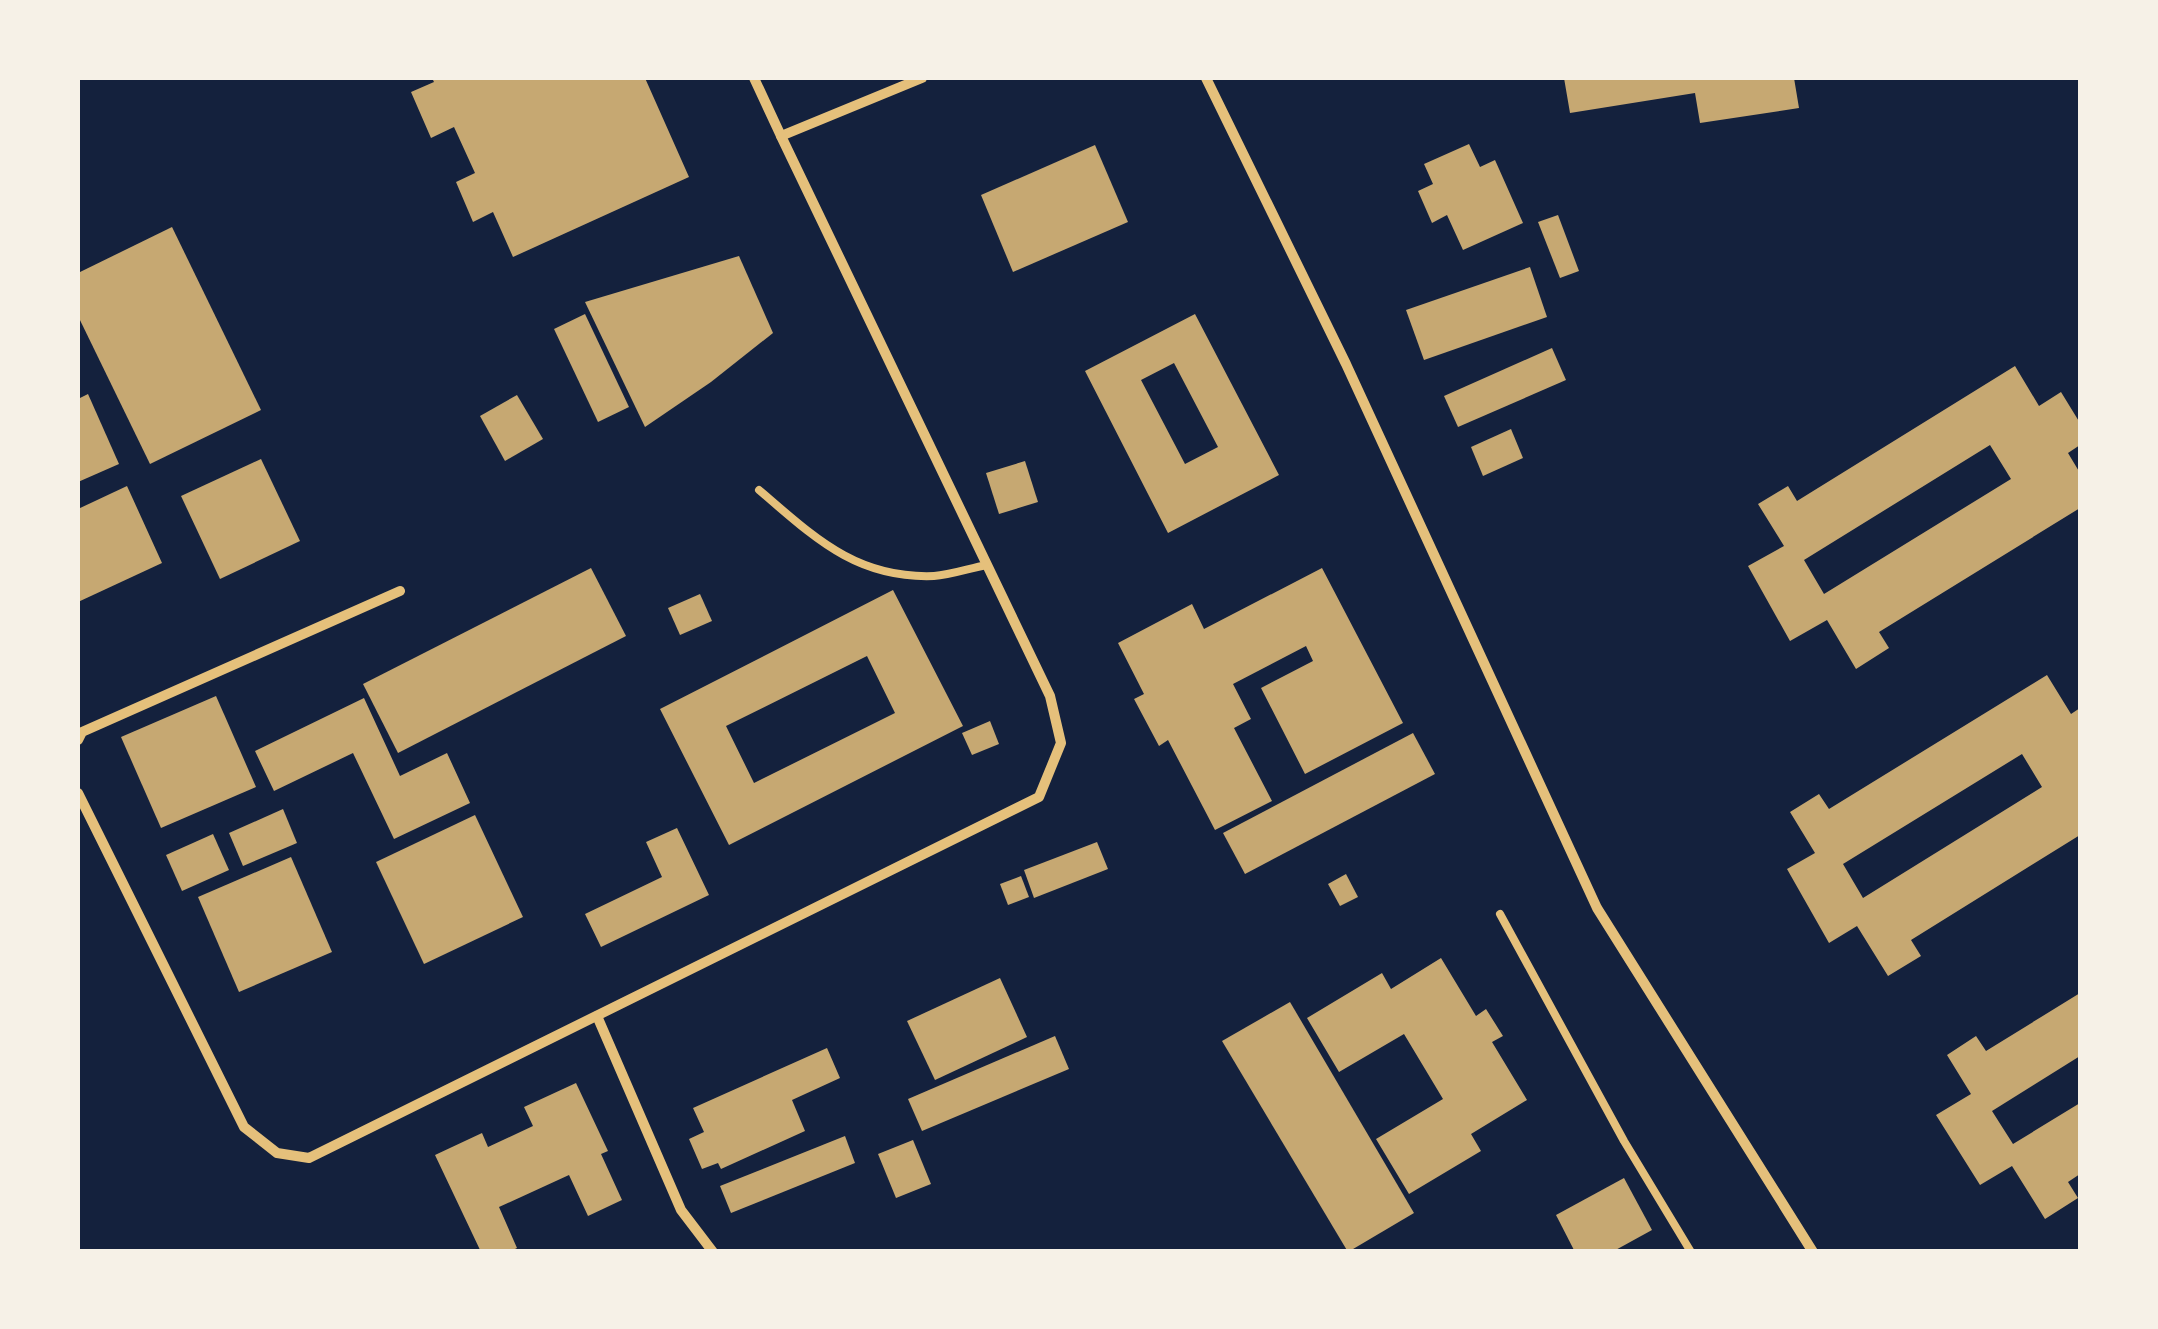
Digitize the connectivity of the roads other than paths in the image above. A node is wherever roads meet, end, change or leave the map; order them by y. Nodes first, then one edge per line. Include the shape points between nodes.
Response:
1 (754, 78) edge
2 (922, 78) edge
3 (1206, 78) edge
4 (781, 136) junction
5 (759, 490) dead end
6 (987, 565) junction
7 (400, 591) dead end
8 (78, 740) edge
9 (78, 793) edge
10 (1500, 914) dead end
11 (597, 1016) junction
12 (713, 1252) edge
13 (1690, 1252) edge
14 (1813, 1252) edge

1 - 4 street
2 - 4 street
3 - 14 street via 1598,908
4 - 6 street
5 - 6 lane via 828,548 879,572 935,576
6 - 11 street via 1050,696 1061,742 1039,797
7 - 8 street via 82,732
9 - 11 street via 244,1127 277,1153 309,1158
10 - 13 lane
11 - 12 street via 681,1210

